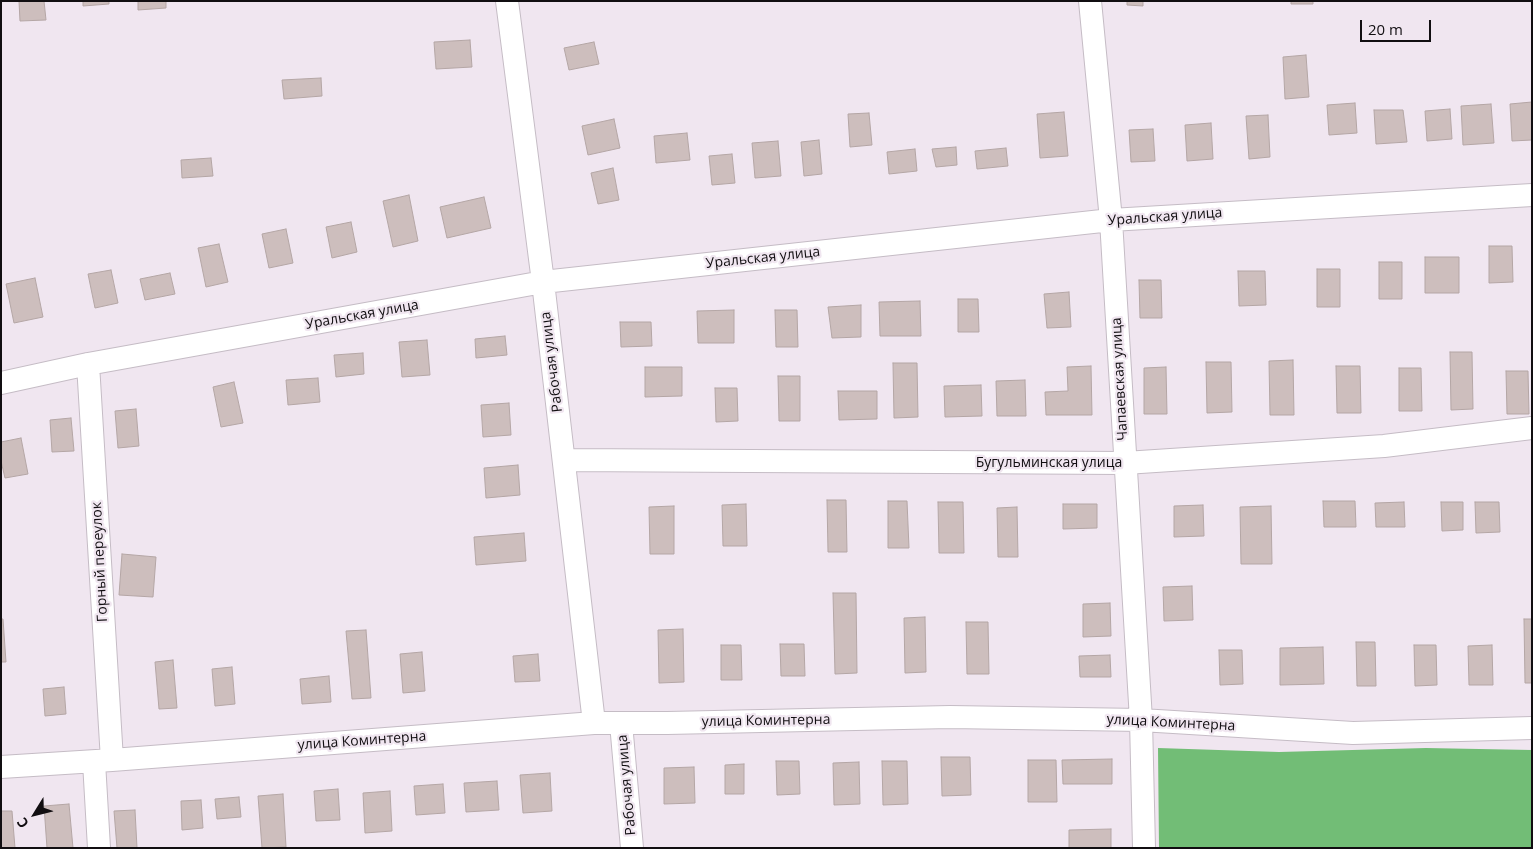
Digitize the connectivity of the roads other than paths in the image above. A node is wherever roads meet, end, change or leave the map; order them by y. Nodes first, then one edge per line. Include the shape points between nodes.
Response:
1 (507, 1) edge
2 (1090, 1) edge
3 (1532, 195) edge
4 (1110, 220) junction
5 (543, 282) junction
6 (88, 364) junction
7 (1, 383) edge
8 (1532, 428) edge
9 (564, 460) junction
10 (1125, 463) junction
11 (1141, 720) junction
12 (594, 723) junction
13 (621, 723) junction
14 (1532, 728) edge
15 (103, 761) junction
16 (1, 767) edge
17 (99, 848) edge
18 (632, 848) edge
19 (1144, 848) edge

1 - 5 street, Рабочая улица
2 - 4 street, Чапаевская улица
3 - 4 street, Уральская улица
4 - 5 street, Уральская улица
4 - 10 street, Чапаевская улица
5 - 6 street, Уральская улица
5 - 9 street, Рабочая улица
6 - 7 street, Уральская улица
6 - 15 street, Горный переулок
8 - 10 street, Бугульминская улица via 1384,446
9 - 10 street, Бугульминская улица
9 - 12 street, Рабочая улица
10 - 11 street, Чапаевская улица
11 - 13 street, улица Коминтерна via 950,717
11 - 14 street, улица Коминтерна via 1353,733
11 - 19 street, Чапаевская улица
12 - 13 street, улица Коминтерна
12 - 15 street, улица Коминтерна
13 - 18 street, Рабочая улица
15 - 16 street, улица Коминтерна
15 - 17 street, Горный переулок

